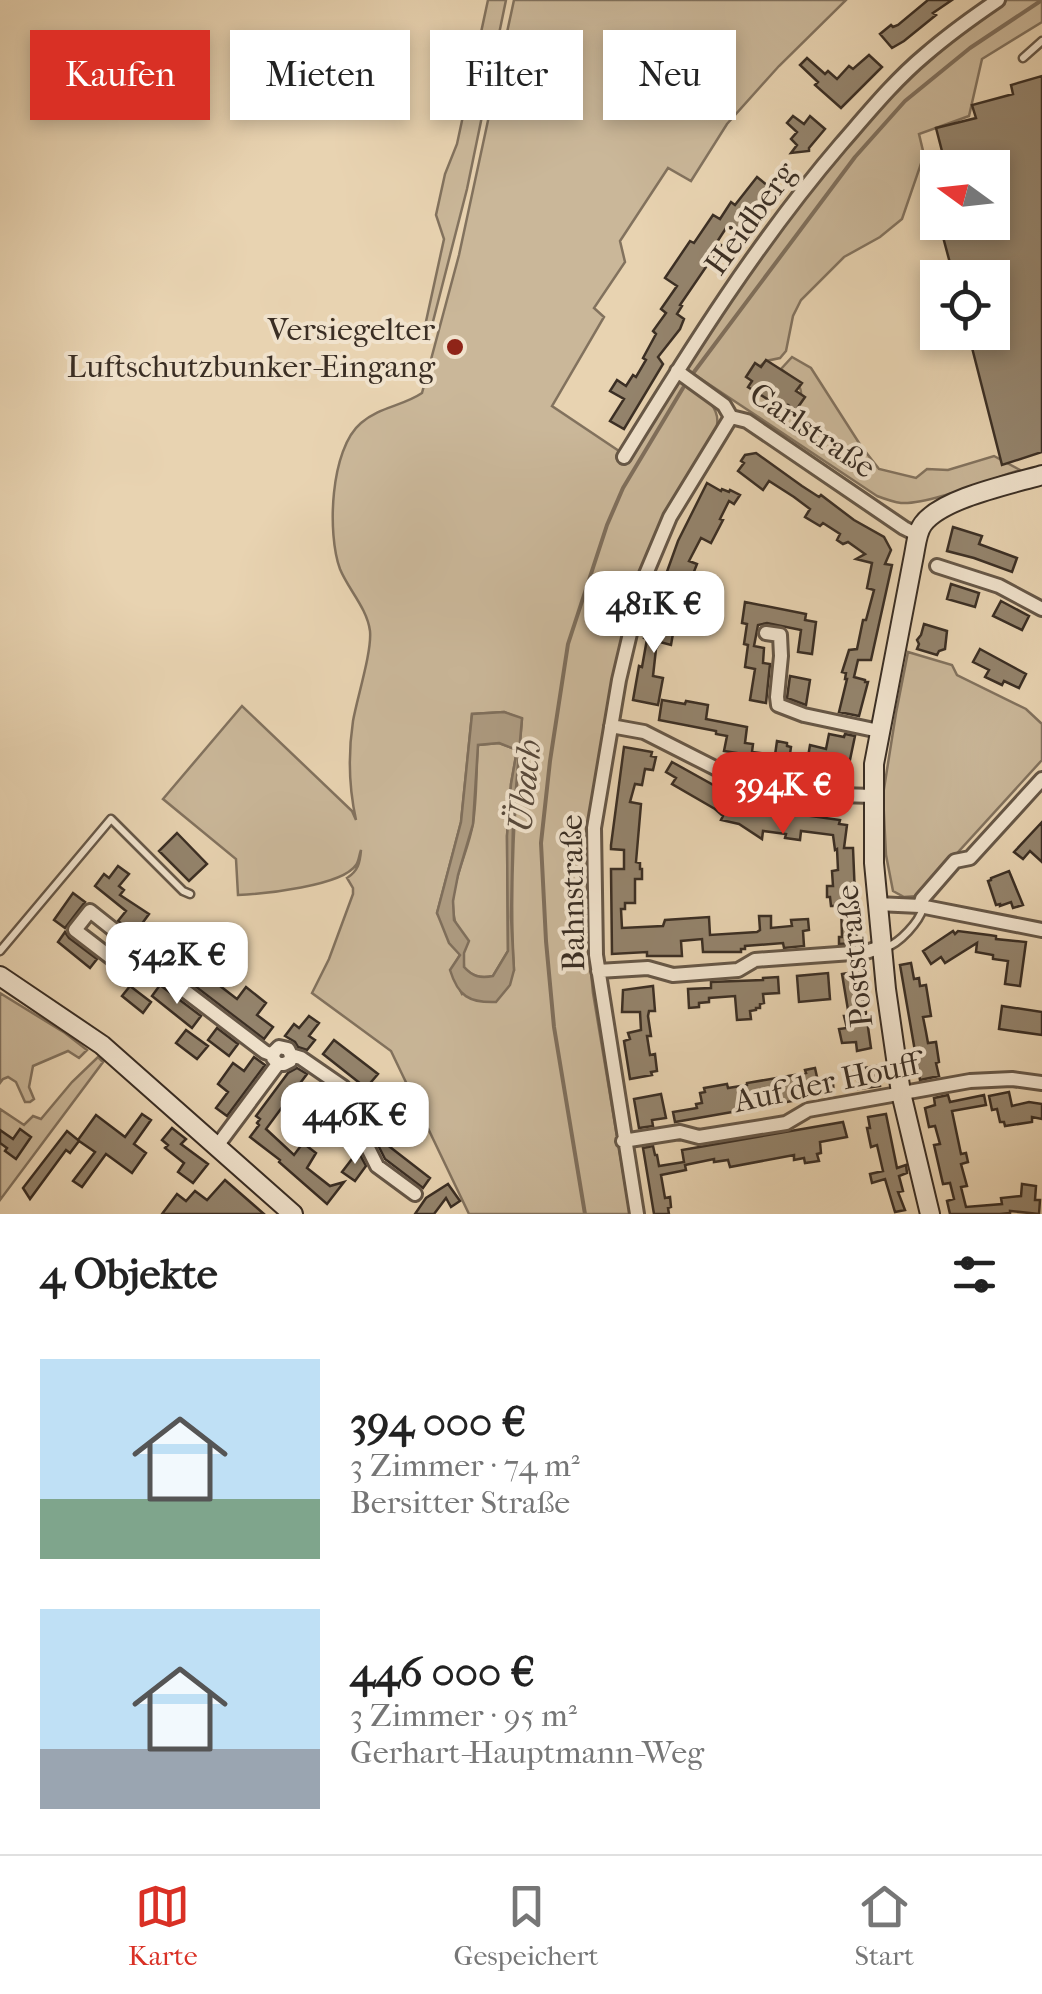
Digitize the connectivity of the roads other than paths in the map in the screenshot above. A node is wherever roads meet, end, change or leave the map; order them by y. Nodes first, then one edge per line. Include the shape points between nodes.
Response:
1 (998, 0) edge
2 (1042, 41) edge
3 (1023, 58) dead end
4 (678, 371) junction
5 (731, 417) junction
6 (624, 457) dead end
7 (1042, 475) edge
8 (918, 535) junction
9 (936, 566) dead end
10 (1042, 609) edge
11 (766, 632) dead end
12 (610, 726) junction
13 (879, 731) junction
14 (1042, 780) edge
15 (872, 796) junction
16 (190, 894) dead end
17 (877, 904) junction
18 (922, 906) junction
19 (1042, 930) edge
20 (126, 946) dead end
21 (882, 948) junction
22 (0, 952) edge
23 (598, 971) junction
24 (0, 976) edge
25 (275, 1059) junction
26 (1042, 1084) edge
27 (901, 1093) junction
28 (624, 1141) junction
29 (216, 1146) junction
30 (415, 1194) dead end
31 (293, 1214) edge
32 (637, 1214) edge
33 (930, 1214) edge

1 - 4 street, Heidberg via 926,54 843,142 767,236
2 - 3 lane
4 - 5 street, Carlstraße
4 - 6 street, Heidberg
5 - 8 street, Carlstraße via 748,421
5 - 12 street, Bahnstraße via 655,550 636,604
7 - 8 main road, Poststraße via 946,506
8 - 13 main road, Poststraße
9 - 10 street via 1000,586
11 - 13 street via 780,635 778,705
12 - 15 street via 644,732 749,780
12 - 23 street, Bahnstraße via 594,828
13 - 15 main road, Poststraße
14 - 18 street via 970,858 956,861
15 - 17 main road, Poststraße
16 - 22 lane via 110,819
17 - 18 street
17 - 21 main road, Poststraße
18 - 19 street
18 - 21 lane via 922,915 894,945
20 - 25 street
21 - 23 street via 754,960 736,970 673,976 648,968
21 - 27 main road, Poststraße
23 - 28 street, Bahnstraße
24 - 29 main road via 102,1046
25 - 29 street
25 - 30 street via 301,1058 343,1087 377,1166
26 - 27 street, Auf der Houff via 970,1081
27 - 28 street, Auf der Houff via 808,1110 782,1123
27 - 33 main road, Poststraße
28 - 32 street, Bahnstraße
29 - 31 main road

